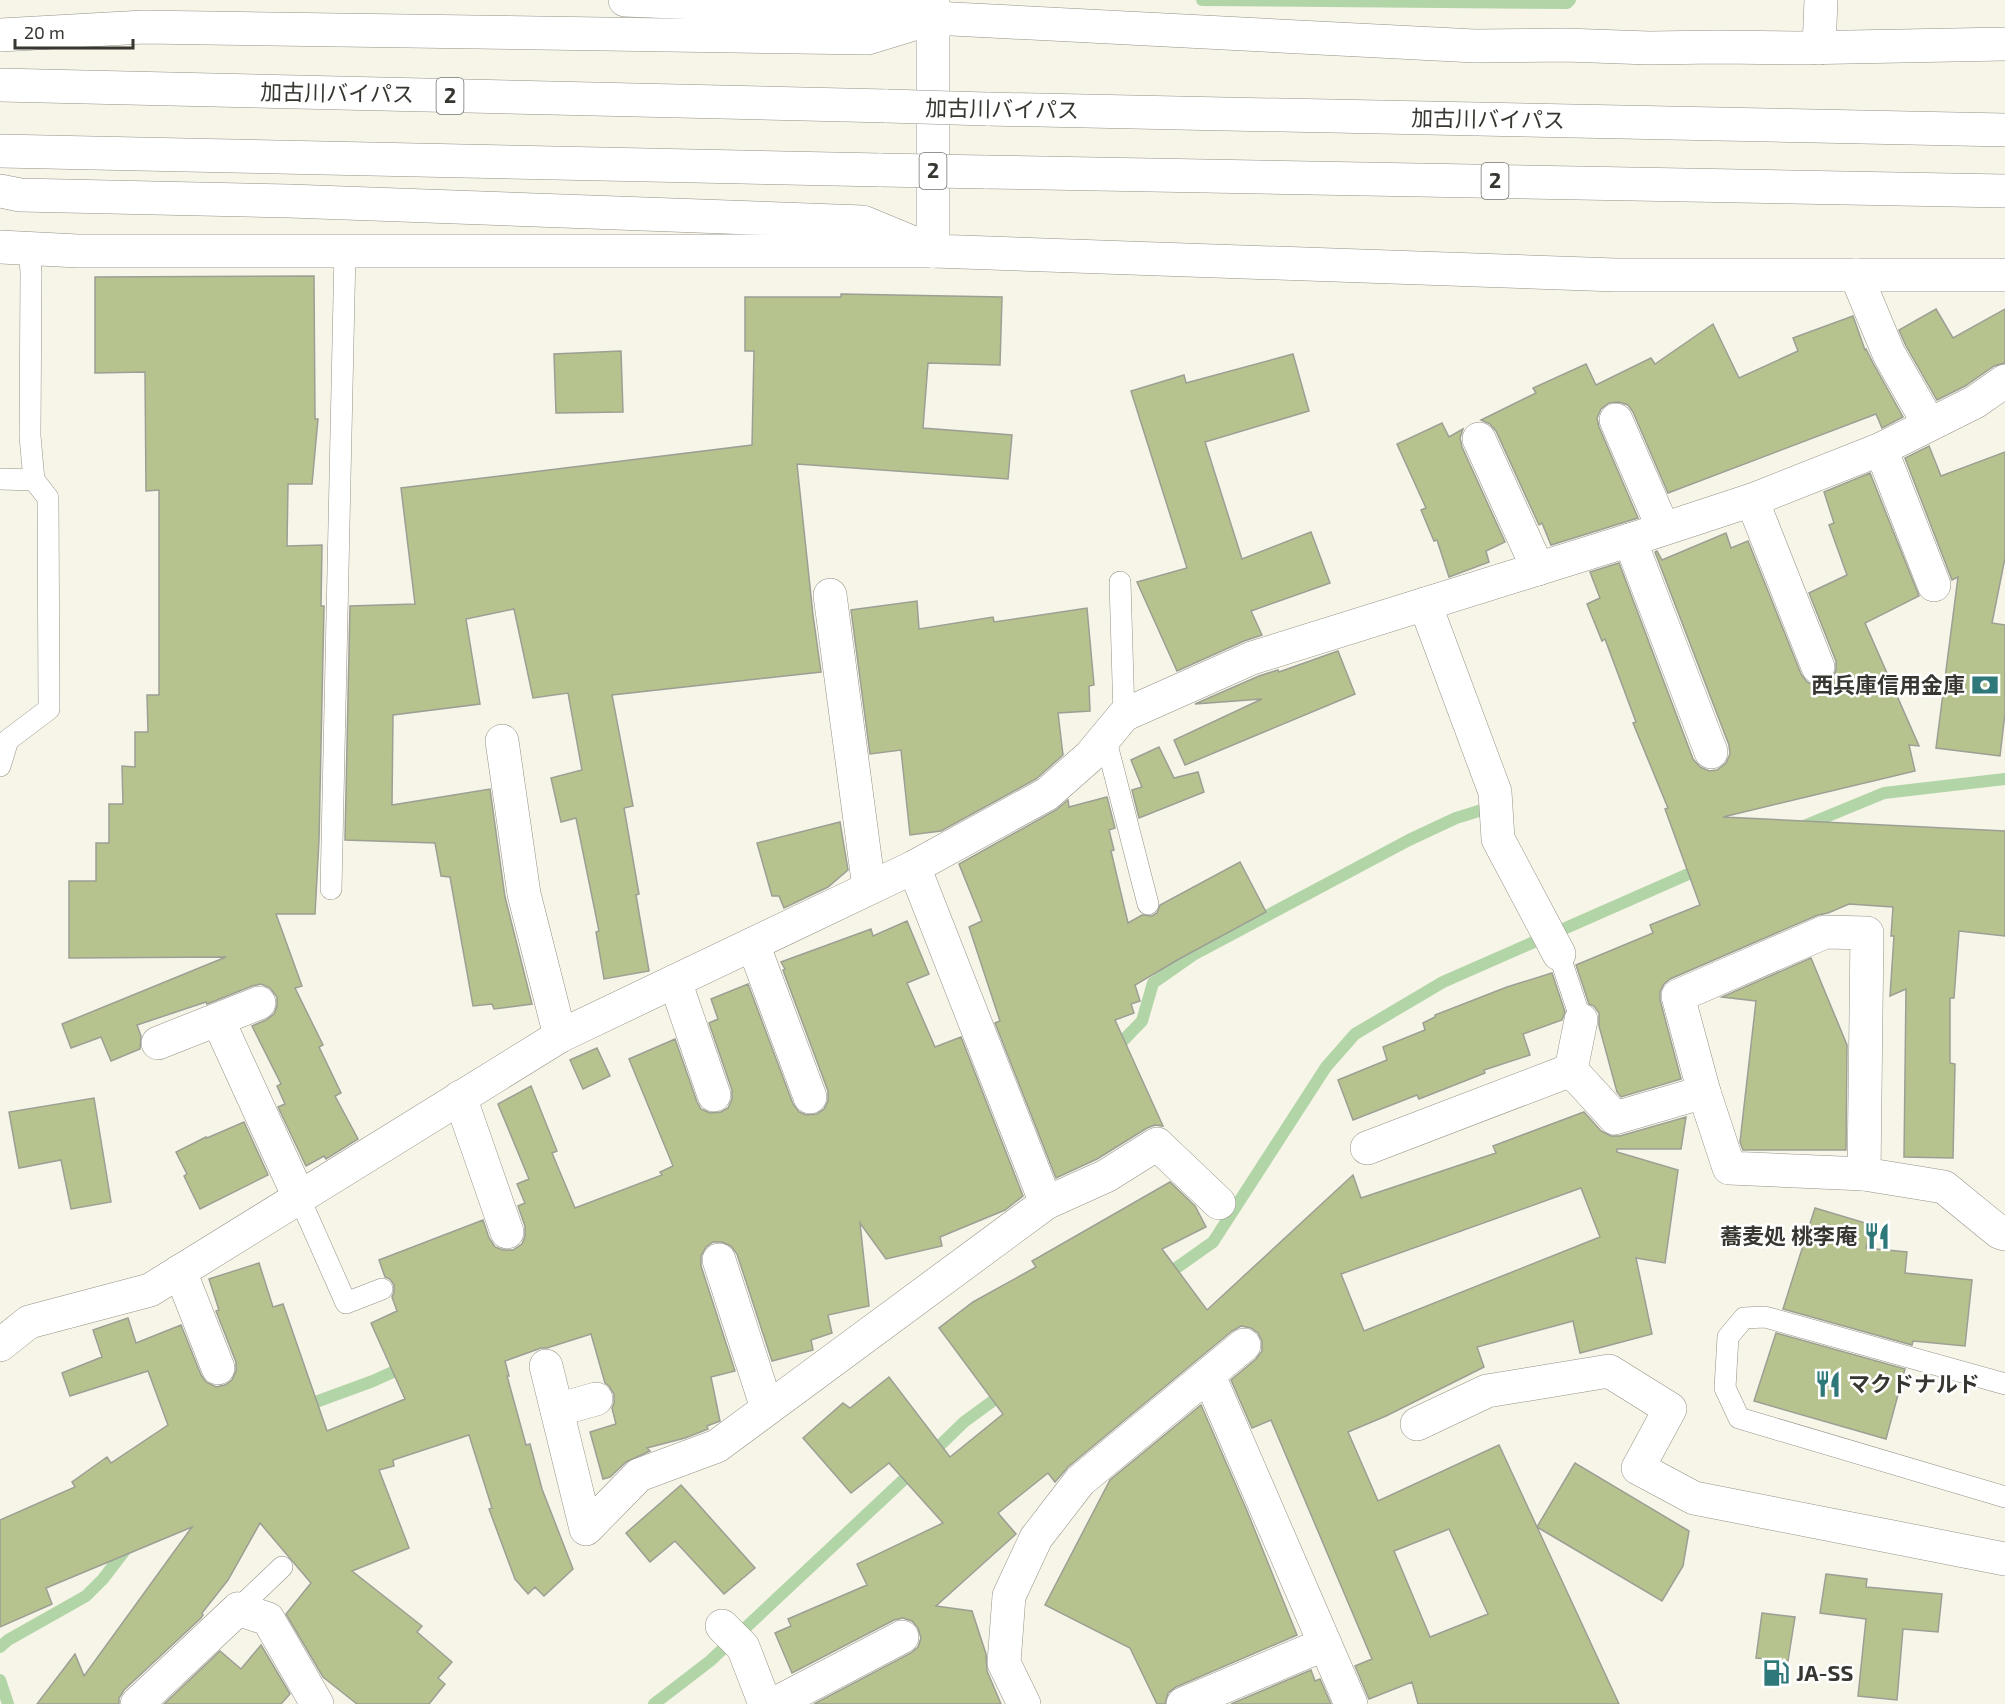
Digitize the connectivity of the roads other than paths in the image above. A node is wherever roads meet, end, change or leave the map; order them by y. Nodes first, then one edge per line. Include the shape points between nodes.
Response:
1 (625, 0) edge
2 (1821, 0) edge
3 (933, 9) edge
4 (7, 34) edge
5 (2005, 44) edge
6 (1819, 48) junction
7 (7, 85) edge
8 (2005, 130) edge
9 (4, 151) edge
10 (2005, 191) edge
11 (10, 193) edge
12 (15, 248) edge
13 (933, 250) junction
14 (345, 251) junction
15 (1856, 275) junction
16 (2005, 275) edge
17 (2005, 381) edge
18 (1616, 420) dead end
19 (1929, 424) junction
20 (1479, 439) dead end
21 (1881, 448) junction
22 (0, 479) edge
23 (34, 480) junction
24 (1752, 500) junction
25 (1663, 528) junction
26 (1630, 540) junction
27 (1538, 569) junction
28 (1120, 582) dead end
29 (1934, 585) dead end
30 (830, 595) dead end
31 (1425, 604) junction
32 (1818, 667) dead end
33 (1114, 726) junction
34 (4, 740) edge
35 (502, 741) dead end
36 (1711, 752) dead end
37 (0, 766) edge
38 (915, 867) junction
39 (331, 888) dead end
40 (869, 888) junction
41 (1148, 903) dead end
42 (753, 944) junction
43 (1559, 954) joint
44 (675, 981) junction
45 (260, 1003) dead end
46 (218, 1020) junction
47 (1581, 1020) joint
48 (560, 1036) junction
49 (158, 1043) dead end
50 (1571, 1070) junction
51 (1704, 1092) junction
52 (714, 1095) dead end
53 (460, 1097) junction
54 (810, 1097) dead end
55 (1367, 1148) dead end
56 (1864, 1174) junction
57 (299, 1197) junction
58 (1046, 1203) junction
59 (1219, 1203) dead end
60 (507, 1232) dead end
61 (2005, 1234) edge
62 (719, 1260) dead end
63 (180, 1271) junction
64 (382, 1289) dead end
65 (0, 1345) edge
66 (1244, 1345) dead end
67 (546, 1366) dead end
68 (218, 1368) dead end
69 (1209, 1376) junction
70 (2005, 1384) edge
71 (596, 1399) dead end
72 (767, 1408) junction
73 (557, 1410) junction
74 (1417, 1424) dead end
75 (2005, 1497) edge
76 (2005, 1559) edge
77 (282, 1567) dead end
78 (238, 1609) junction
79 (733, 1636) dead end
80 (902, 1637) dead end
81 (1325, 1644) junction
82 (137, 1704) edge
83 (317, 1704) edge
84 (765, 1704) edge
85 (774, 1704) edge
86 (1024, 1704) edge
87 (1184, 1704) edge
88 (1351, 1704) edge

1 - 3 main road via 864,10
2 - 6 main road
3 - 4 main road via 868,38 144,27
3 - 6 main road via 1475,46
3 - 13 main road
5 - 6 main road
7 - 8 main road, 加古川バイパス / 2, bridge
9 - 10 main road, 2, bridge
11 - 13 main road via 862,222
12 - 14 main road
12 - 23 lane via 31,272 30,436
13 - 14 main road
13 - 15 main road via 1616,275
14 - 39 lane
15 - 16 main road
15 - 19 main road via 1889,354
17 - 19 main road via 1975,402
18 - 25 main road
19 - 21 main road
20 - 27 main road
21 - 24 main road
21 - 29 main road
22 - 23 lane
23 - 34 lane via 48,498 49,709
24 - 25 main road
24 - 32 main road
25 - 26 main road
26 - 27 main road
26 - 36 main road
27 - 31 main road
28 - 33 lane
30 - 40 main road
31 - 33 main road via 1252,658
31 - 43 main road via 1495,792 1498,839
33 - 38 main road via 1090,756 1047,794
33 - 41 lane
34 - 37 lane
35 - 48 main road via 524,894
38 - 40 main road
38 - 58 main road
40 - 42 main road
42 - 44 main road
42 - 54 main road
43 - 47 lane
44 - 48 main road
44 - 52 main road
45 - 46 main road
46 - 49 main road
46 - 57 main road
47 - 50 main road
48 - 53 main road
50 - 51 main road via 1615,1118
50 - 55 main road
51 - 56 main road via 1729,1168
51 - 56 main road via 1678,996 1825,932 1867,933
53 - 57 main road
53 - 60 main road
56 - 61 main road via 1944,1187
57 - 63 main road
57 - 64 lane via 346,1303
58 - 59 main road via 1106,1176 1157,1144
58 - 72 main road
62 - 72 main road
63 - 65 main road via 150,1290 28,1322
63 - 68 main road
66 - 69 main road
67 - 73 main road
69 - 81 main road
69 - 86 main road via 1080,1481 1036,1538 1010,1596 1004,1663
70 - 75 lane via 1765,1317 1744,1318 1728,1337 1725,1388 1739,1418
71 - 73 main road
72 - 73 main road via 717,1446 639,1476 586,1529
74 - 76 main road via 1488,1390 1609,1371 1670,1409 1638,1468 1694,1498
77 - 78 lane
78 - 82 main road
78 - 83 main road via 268,1619
79 - 84 main road
80 - 85 main road
81 - 87 main road
81 - 88 main road

